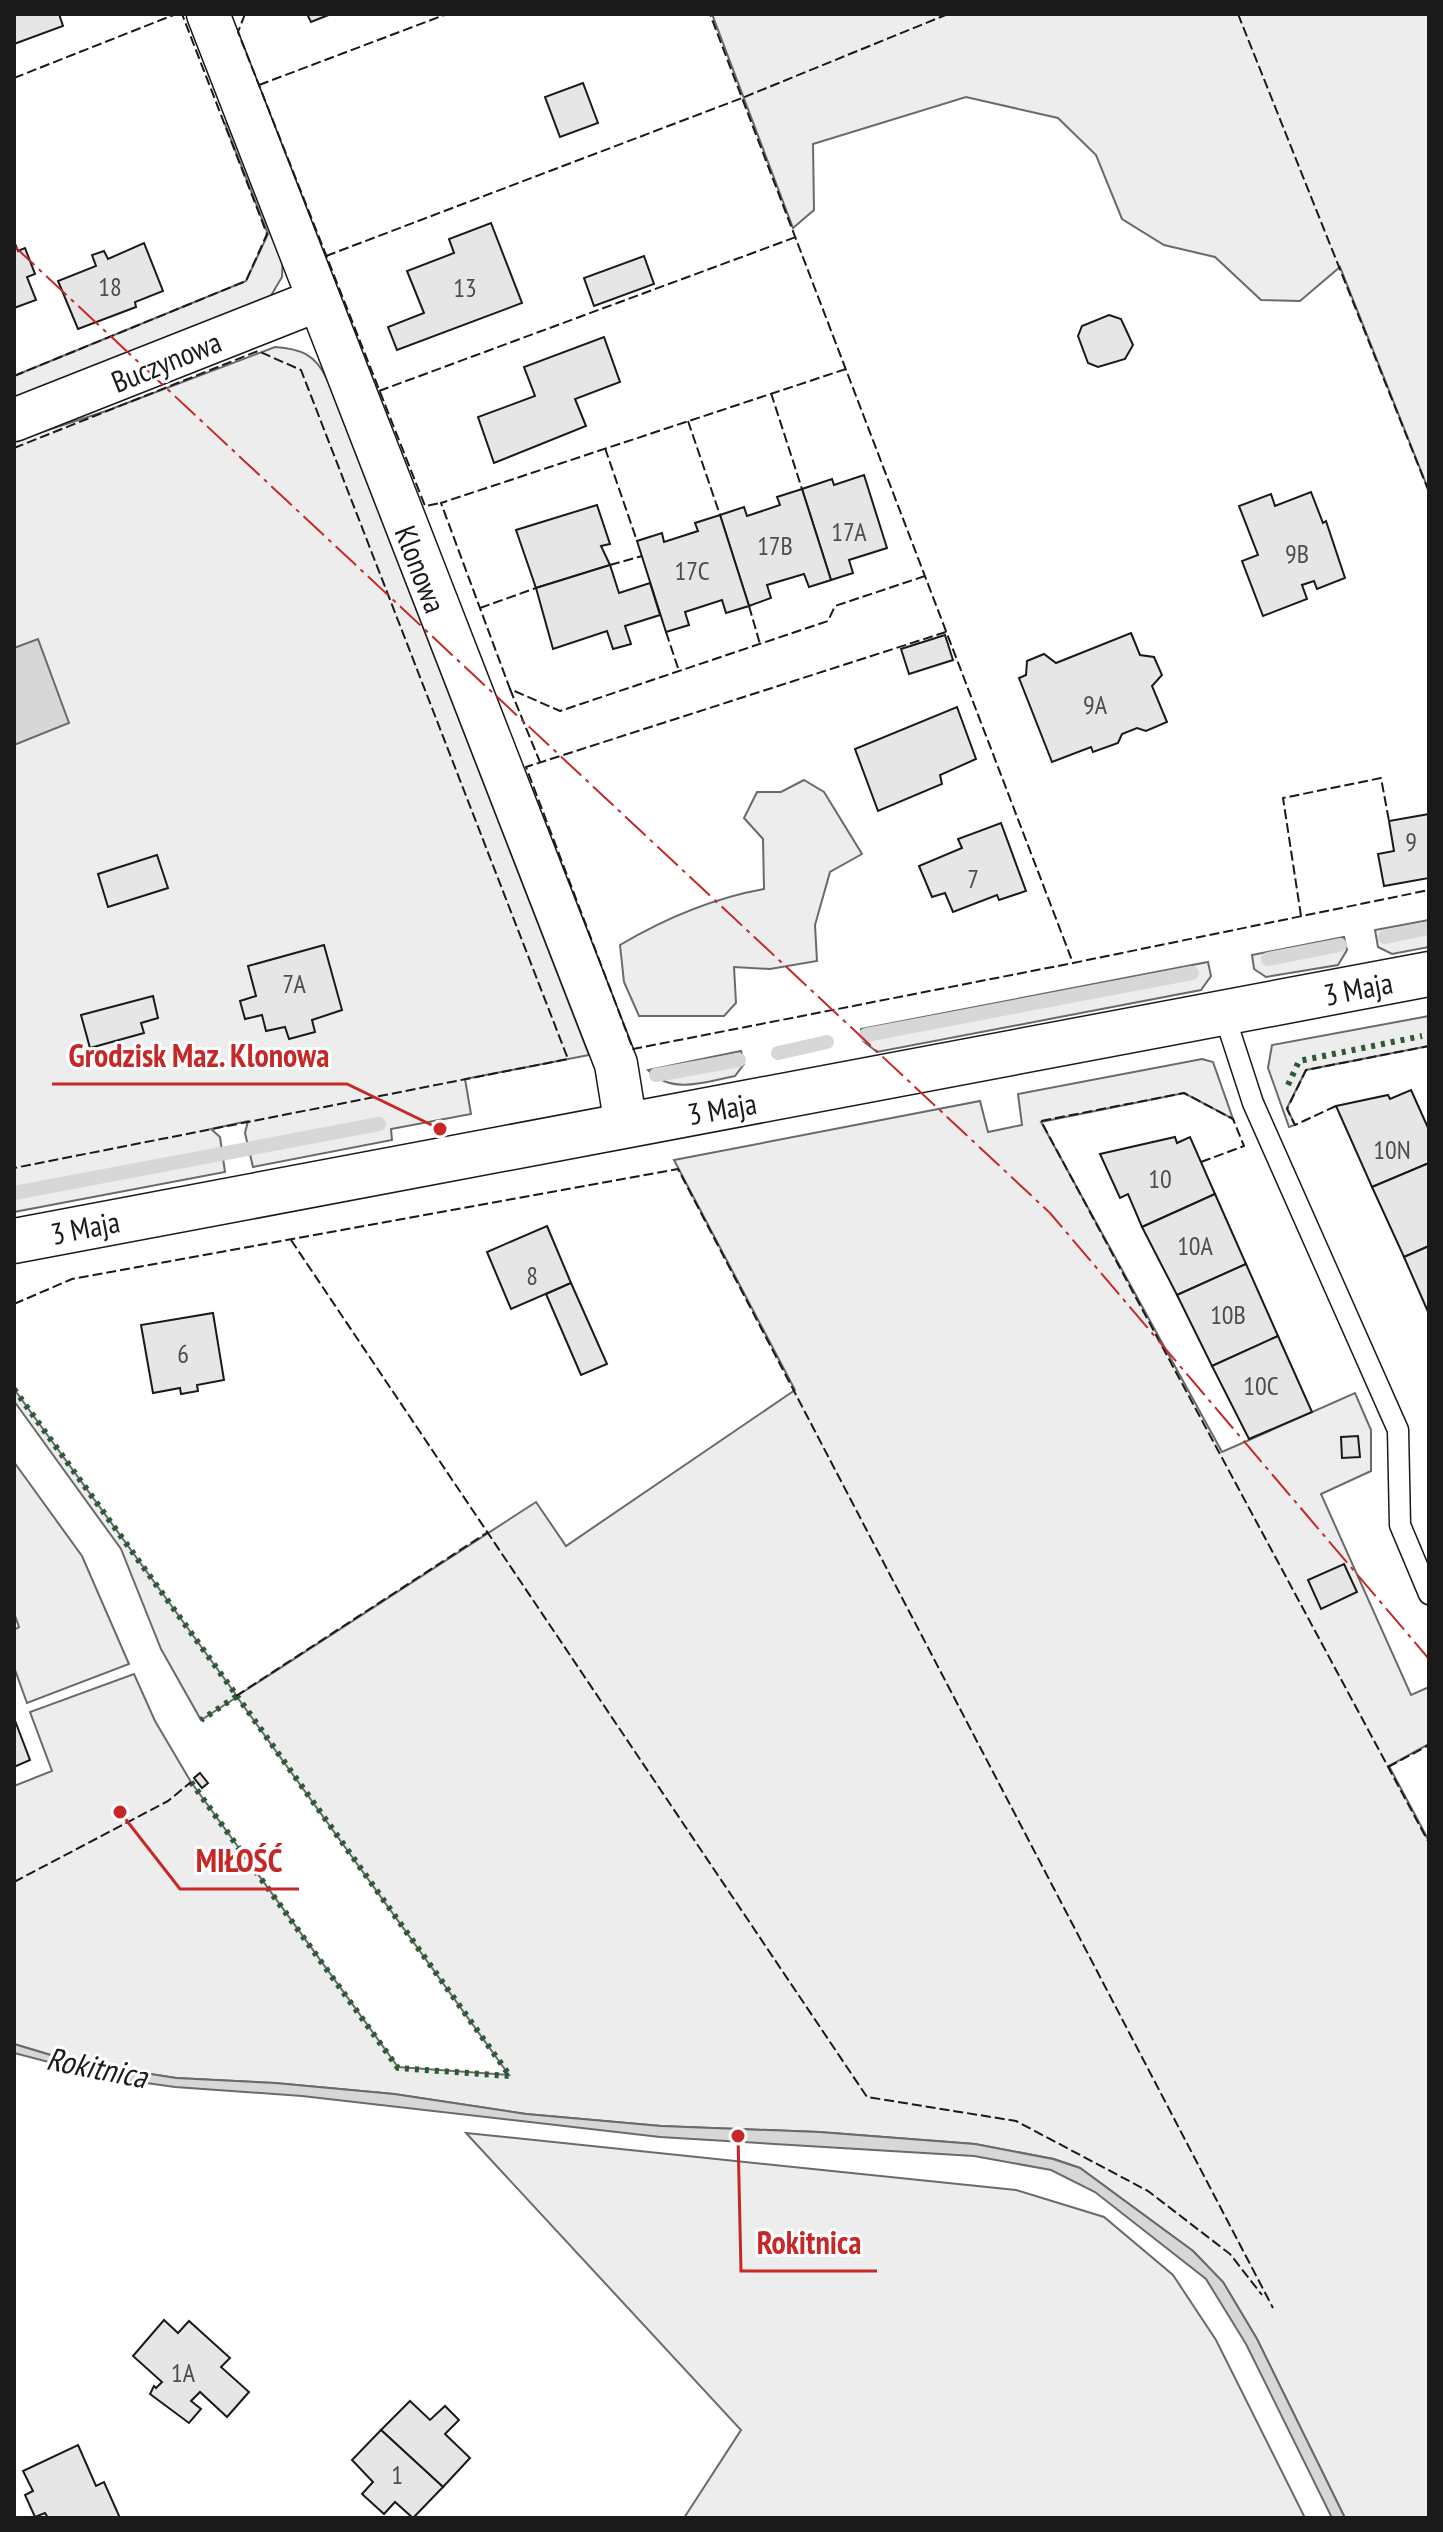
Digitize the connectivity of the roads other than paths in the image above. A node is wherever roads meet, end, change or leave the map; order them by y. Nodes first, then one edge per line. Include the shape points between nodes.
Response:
1 (208, 14) edge
2 (318, 300) junction
3 (14, 420) edge
4 (1429, 974) edge
5 (1224, 1014) junction
6 (626, 1126) junction
7 (14, 1241) edge
8 (1429, 1594) edge

1 - 2 street, Klonowa
2 - 3 street, Buczynowa
2 - 6 street, Klonowa via 616,1064
4 - 5 street, 3 Maja
5 - 6 street, 3 Maja
5 - 8 lane via 1253,1103 1398,1430 1400,1525
6 - 7 street, 3 Maja

